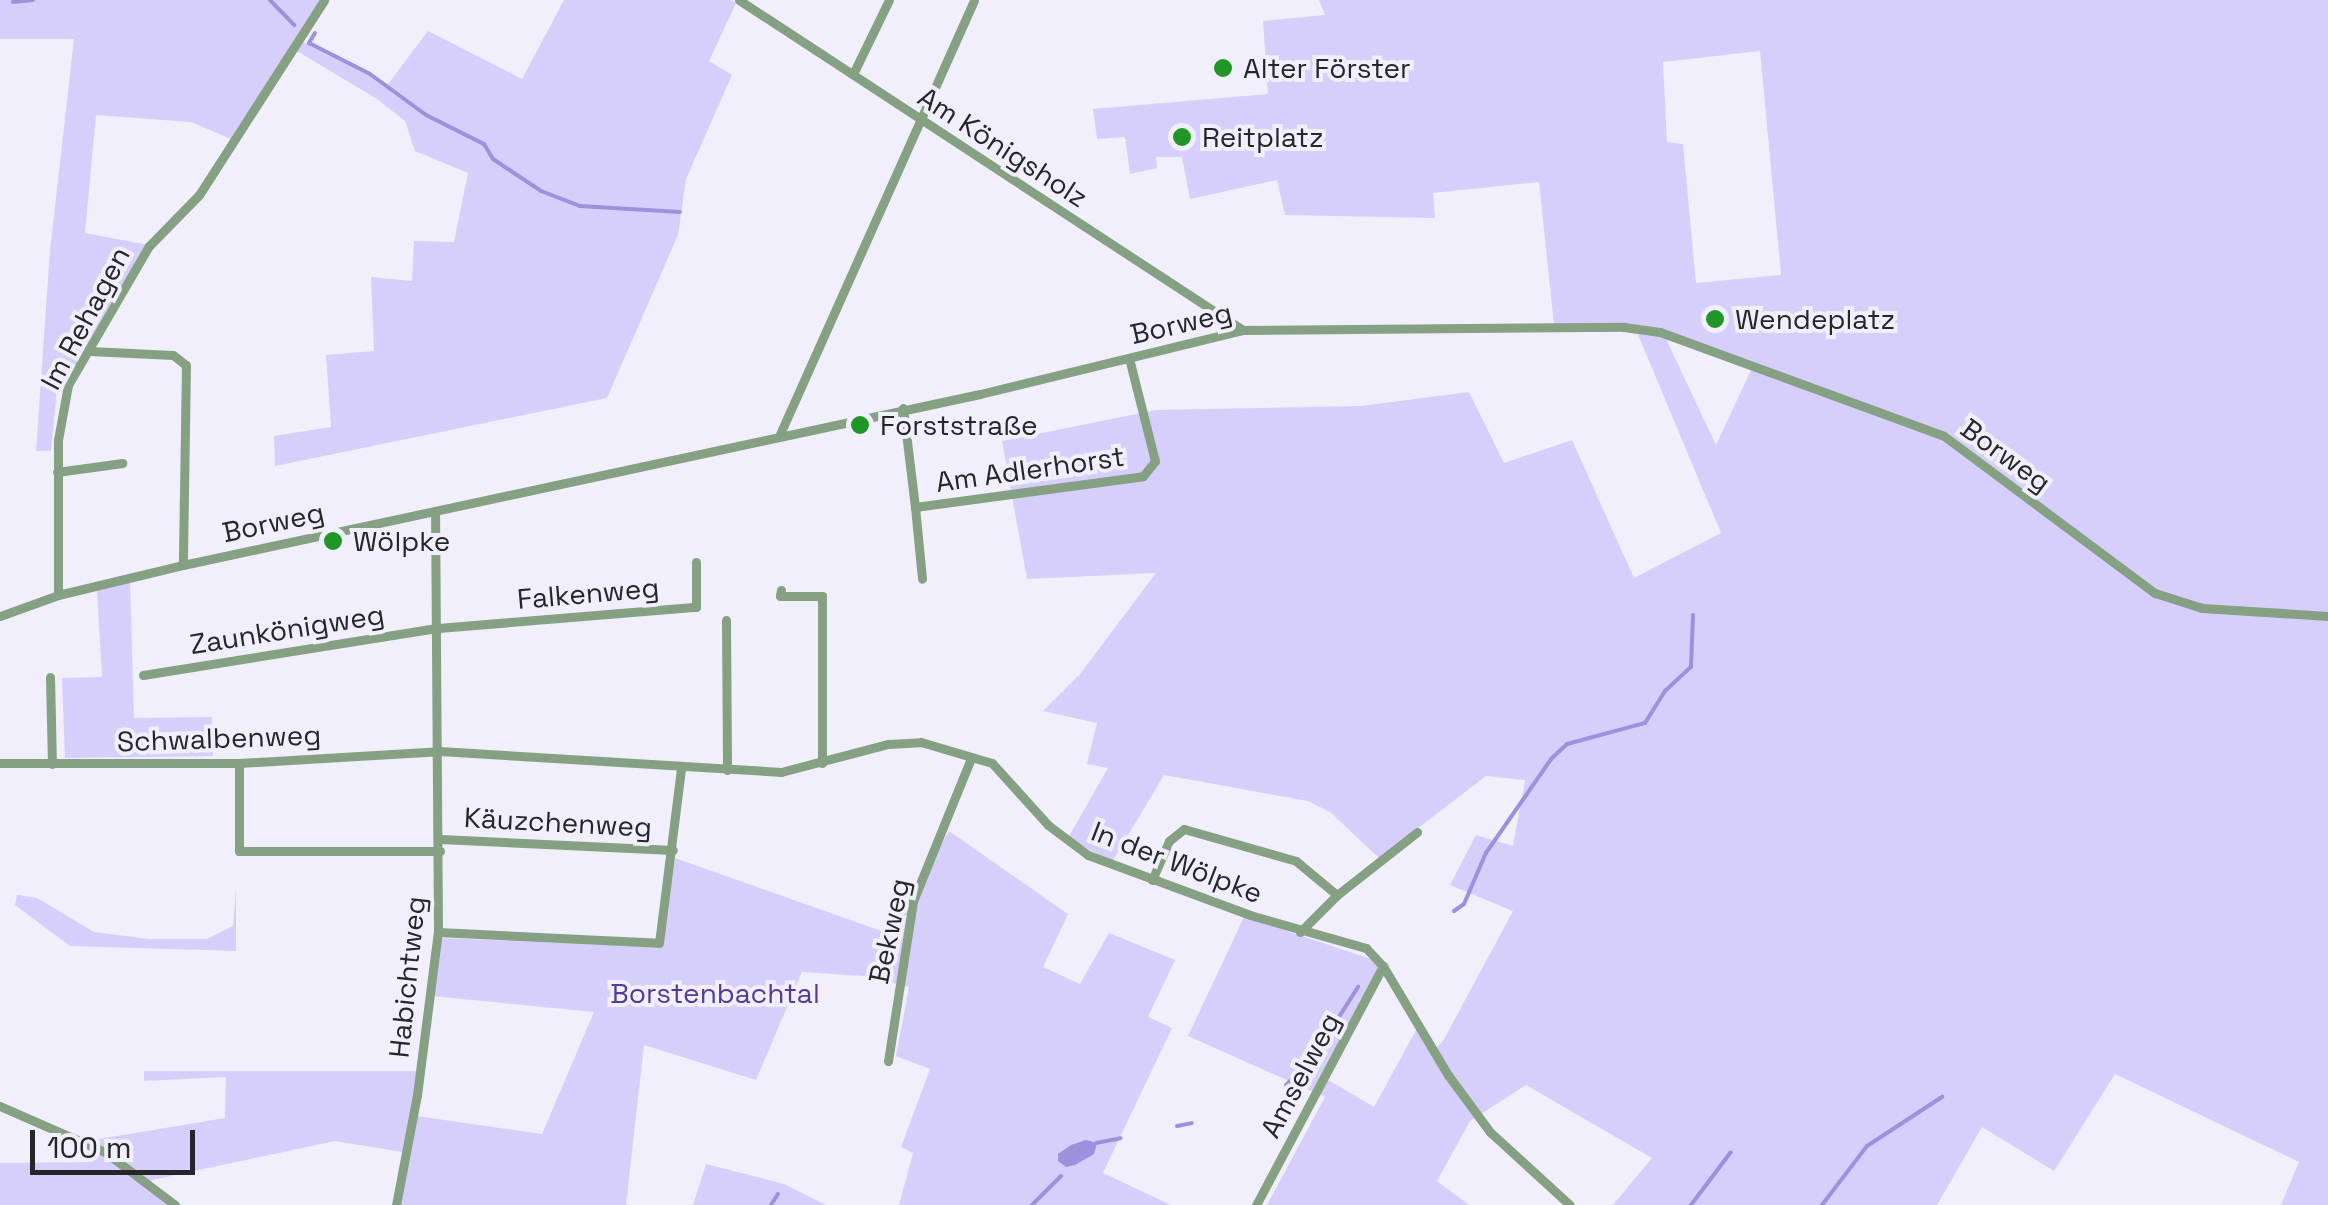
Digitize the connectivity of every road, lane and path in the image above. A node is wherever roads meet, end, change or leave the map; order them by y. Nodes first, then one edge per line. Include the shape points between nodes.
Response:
1 (324, 0) edge
2 (739, 0) edge
3 (889, 0) edge
4 (974, 0) edge
5 (853, 74) junction
6 (919, 120) junction
7 (1243, 330) junction
8 (89, 352) junction
9 (1128, 358) junction
10 (903, 408) junction
11 (780, 434) junction
12 (122, 463) dead end
13 (57, 472) junction
14 (915, 506) junction
15 (435, 511) junction
16 (696, 562) dead end
17 (183, 564) junction
18 (922, 579) dead end
19 (781, 590) dead end
20 (58, 594) junction
21 (0, 616) edge
22 (2328, 616) edge
23 (726, 620) dead end
24 (438, 628) junction
25 (143, 675) dead end
26 (50, 677) dead end
27 (439, 751) junction
28 (971, 758) junction
29 (0, 763) edge
30 (239, 763) junction
31 (822, 763) junction
32 (52, 764) junction
33 (681, 768) junction
34 (727, 770) junction
35 (1417, 832) dead end
36 (440, 839) junction
37 (673, 850) junction
38 (440, 852) junction
39 (1152, 880) junction
40 (1337, 894) junction
41 (438, 932) junction
42 (1300, 932) junction
43 (1383, 966) junction
44 (888, 1061) dead end
45 (0, 1106) edge
46 (175, 1205) edge
47 (396, 1205) edge
48 (1256, 1205) edge
49 (1570, 1205) edge

1 - 8 street, Im Rehagen via 199,195 149,246
2 - 5 street, Am Königsholz
3 - 5 street
4 - 6 street
5 - 6 street, Am Königsholz
6 - 7 street, Am Königsholz
6 - 11 street
7 - 9 street, Borweg
7 - 22 street, Borweg via 1624,326 1660,332 1944,436 2154,593 2202,608
8 - 13 street, Im Rehagen via 61,411
8 - 17 street via 174,355 186,365
9 - 10 street, Borweg
9 - 14 street, Am Adlerhorst via 1155,460 1151,472
10 - 11 street, Borweg
10 - 14 street, Am Adlerhorst
11 - 15 street, Borweg
12 - 13 street
13 - 20 street, Im Rehagen
14 - 18 street, Am Adlerhorst
15 - 17 street, Borweg
15 - 24 street
16 - 24 street, Falkenweg via 696,607
17 - 20 street, Borweg
19 - 31 street via 780,596 822,596
20 - 21 street, Borweg
23 - 34 street
24 - 25 street, Zaunkönigweg
24 - 27 street
26 - 32 street
27 - 30 street, Schwalbenweg
27 - 33 street, In der Wölpke
27 - 36 street, Habichtweg
28 - 31 street, In der Wölpke via 909,742
28 - 39 street, In der Wölpke via 992,763 1069,843
28 - 44 street, Bekweg via 913,900
29 - 32 street, Schwalbenweg
30 - 32 street, Schwalbenweg
30 - 38 street via 239,851
31 - 34 street, In der Wölpke via 781,772
33 - 34 street, In der Wölpke
33 - 37 street
35 - 40 street
36 - 37 street, Käuzchenweg
36 - 38 street, Habichtweg
37 - 41 street via 659,943
38 - 41 street, Habichtweg
39 - 40 street via 1169,840 1184,830 1296,861
39 - 42 street, In der Wölpke
40 - 42 street
41 - 47 street, Habichtweg
42 - 43 street, In der Wölpke via 1366,948
43 - 48 street, Amselweg
43 - 49 street, In der Wölpke via 1490,1132
45 - 46 street via 105,1152

